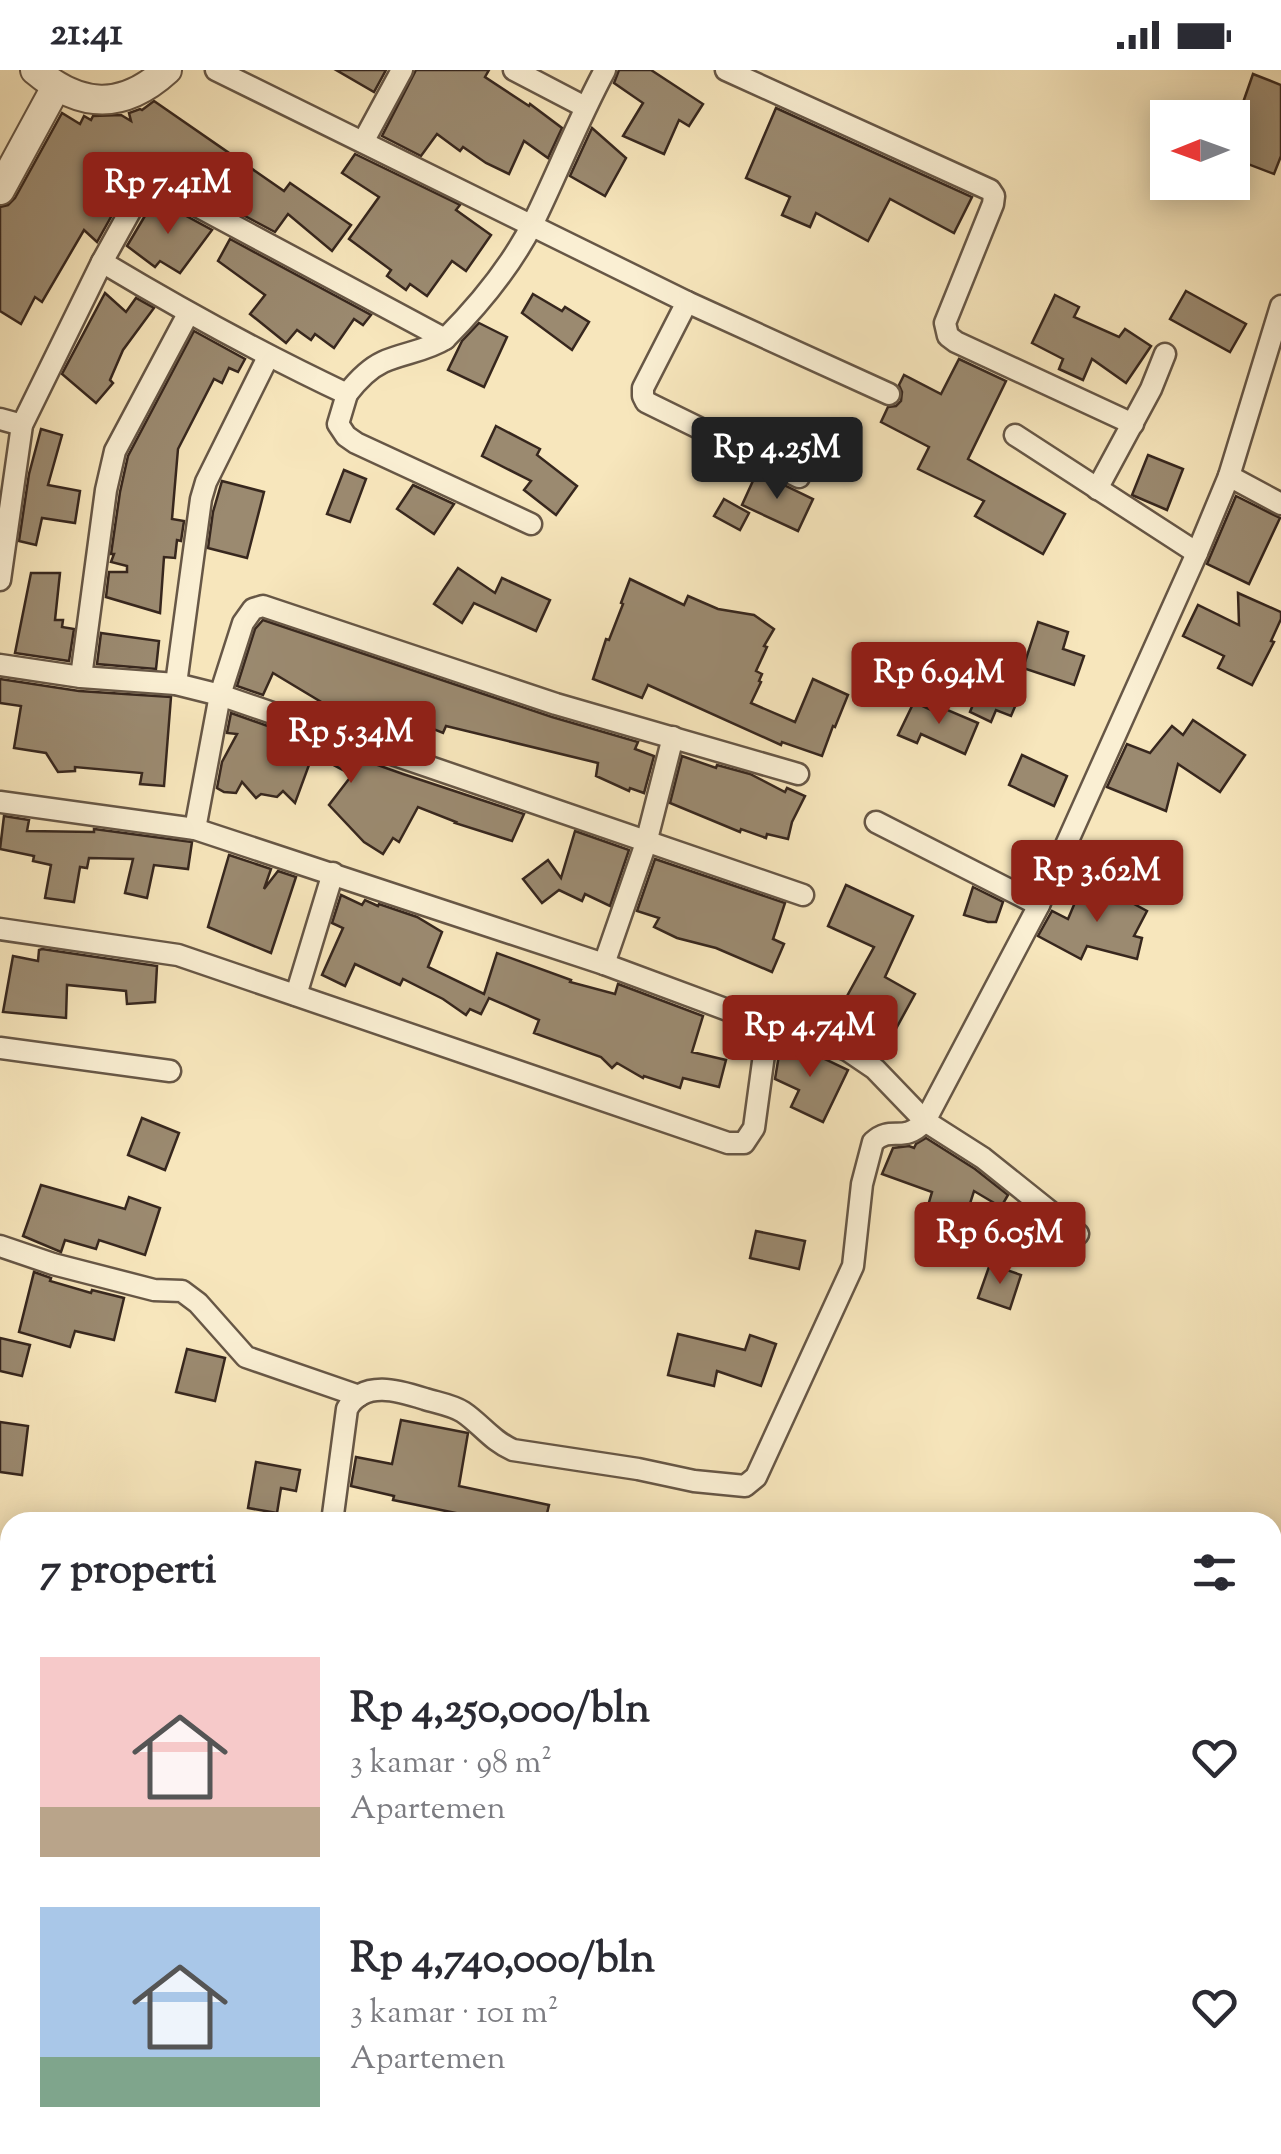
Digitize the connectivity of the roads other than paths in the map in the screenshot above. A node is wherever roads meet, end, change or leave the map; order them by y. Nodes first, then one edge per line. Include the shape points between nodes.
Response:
1 (167, 70) edge
2 (216, 70) edge
3 (402, 70) edge
4 (514, 70) edge
5 (605, 70) edge
6 (726, 70) edge
7 (45, 79) edge
8 (585, 107) junction
9 (363, 142) junction
10 (0, 190) edge
11 (532, 224) junction
12 (102, 262) junction
13 (687, 302) junction
14 (1281, 306) edge
15 (188, 314) junction
16 (445, 339) junction
17 (1165, 354) dead end
18 (268, 357) junction
19 (346, 394) junction
20 (889, 394) dead end
21 (0, 419) edge
22 (1133, 424) junction
23 (22, 425) junction
24 (1016, 435) dead end
25 (800, 476) dead end
26 (1229, 476) junction
27 (1096, 489) junction
28 (1281, 504) edge
29 (531, 524) dead end
30 (1197, 553) junction
31 (0, 580) edge
32 (0, 665) edge
33 (81, 677) junction
34 (176, 684) junction
35 (220, 694) junction
36 (674, 736) junction
37 (798, 774) dead end
38 (0, 802) edge
39 (876, 822) dead end
40 (195, 828) junction
41 (646, 842) junction
42 (332, 874) junction
43 (804, 895) dead end
44 (1039, 906) junction
45 (0, 929) edge
46 (604, 964) junction
47 (296, 995) junction
48 (768, 1025) junction
49 (0, 1048) edge
50 (170, 1072) dead end
51 (925, 1121) junction
52 (1078, 1234) dead end
53 (0, 1246) edge
54 (358, 1396) junction
55 (333, 1512) edge

1 - 7 street via 116,98 84,98
2 - 9 street
3 - 9 street
4 - 8 street
5 - 8 street
6 - 22 street via 990,190 993,204 946,323 948,336
7 - 10 street
8 - 11 street
9 - 11 street
11 - 13 street
11 - 16 street via 499,277
12 - 15 street
12 - 16 street via 143,188 156,184
12 - 23 street
13 - 20 street
13 - 25 street via 643,388 646,402
14 - 26 street
15 - 18 street
15 - 33 street via 115,451
16 - 19 street via 386,360
17 - 22 street
18 - 19 street
18 - 34 street via 201,499
19 - 29 street via 338,424 346,436
21 - 23 street
22 - 27 street
23 - 31 street
24 - 27 street
26 - 28 street
26 - 30 street
27 - 30 street
30 - 44 street
32 - 33 street
33 - 34 street
34 - 35 street
35 - 36 street via 243,623 263,606 556,704
35 - 40 street
35 - 41 street
36 - 37 street
36 - 41 street
38 - 40 street
39 - 44 street
40 - 42 street
41 - 43 street
41 - 46 street
42 - 46 street
42 - 47 street
44 - 51 street
45 - 47 street via 167,952
46 - 48 street
47 - 48 street via 737,1144 754,1128
48 - 51 street via 846,1050 884,1077
49 - 50 street
51 - 52 street
51 - 54 street via 909,1134 888,1133 873,1142 850,1274 760,1473 745,1486 513,1450 449,1406 392,1389
53 - 54 street via 154,1290 182,1291 246,1356
54 - 55 street via 347,1409

